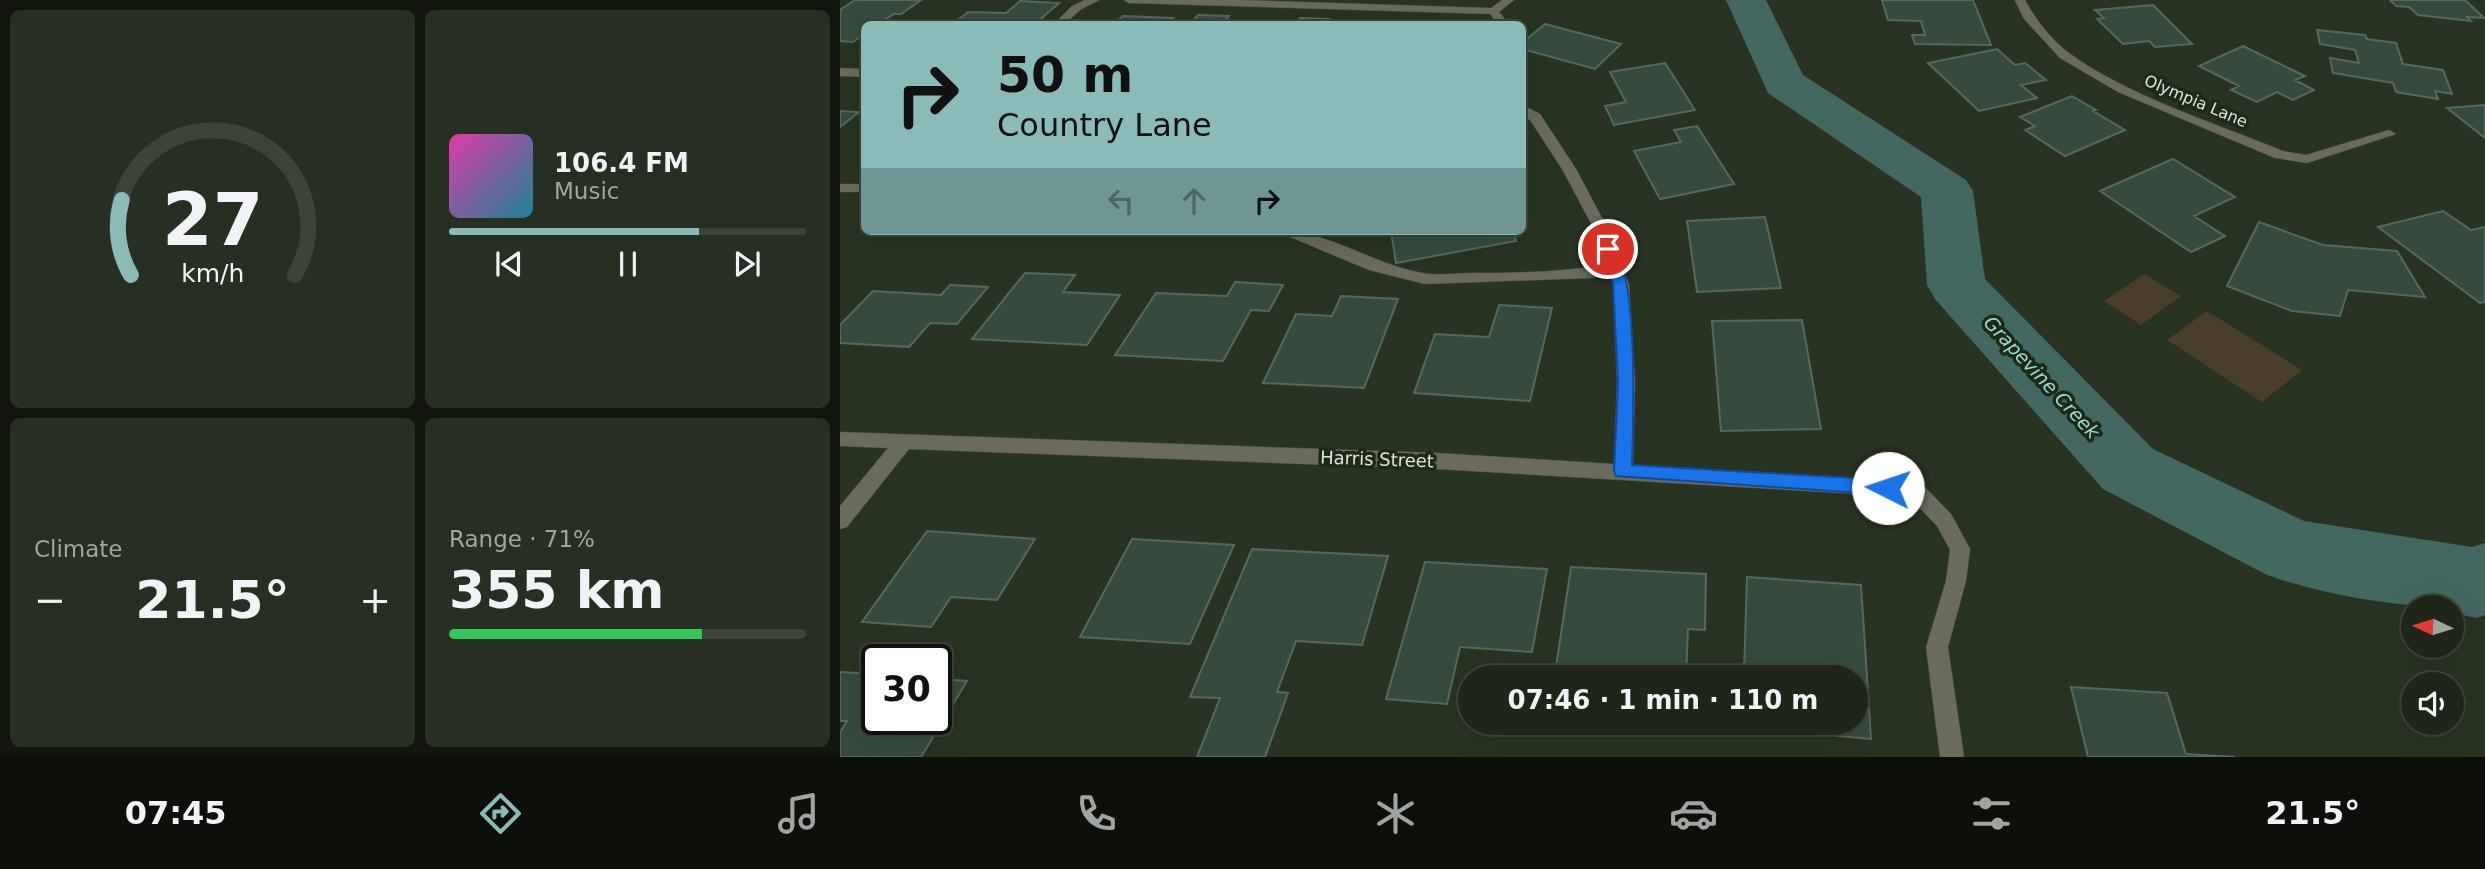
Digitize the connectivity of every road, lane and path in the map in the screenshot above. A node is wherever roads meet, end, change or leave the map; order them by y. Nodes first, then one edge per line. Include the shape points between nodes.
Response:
1 (1094, 0) edge
2 (1129, 0) edge
3 (1509, 0) edge
4 (2020, 0) edge
5 (1493, 11) junction
6 (1062, 21) edge
7 (1501, 21) edge
8 (840, 72) edge
9 (861, 73) edge
10 (1526, 111) edge
11 (2389, 134) dead end
12 (840, 188) edge
13 (861, 188) edge
14 (1298, 235) edge
15 (1615, 268) junction
16 (840, 439) edge
17 (905, 440) junction
18 (1623, 471) junction
19 (840, 521) edge
20 (1951, 757) edge

1 - 6 street
2 - 5 street
3 - 5 street
4 - 11 street, Olympia Lane via 2028,16 2064,55 2122,89 2280,155 2307,159
5 - 7 street
8 - 9 street
10 - 15 street via 1535,117 1569,169
12 - 13 street
14 - 15 street via 1375,267 1425,279 1591,273
15 - 18 street via 1626,382
16 - 17 street, Harris Street
17 - 18 street, Harris Street
17 - 19 street
18 - 20 street, Harris Street via 1914,489 1944,520 1960,549 1937,647

